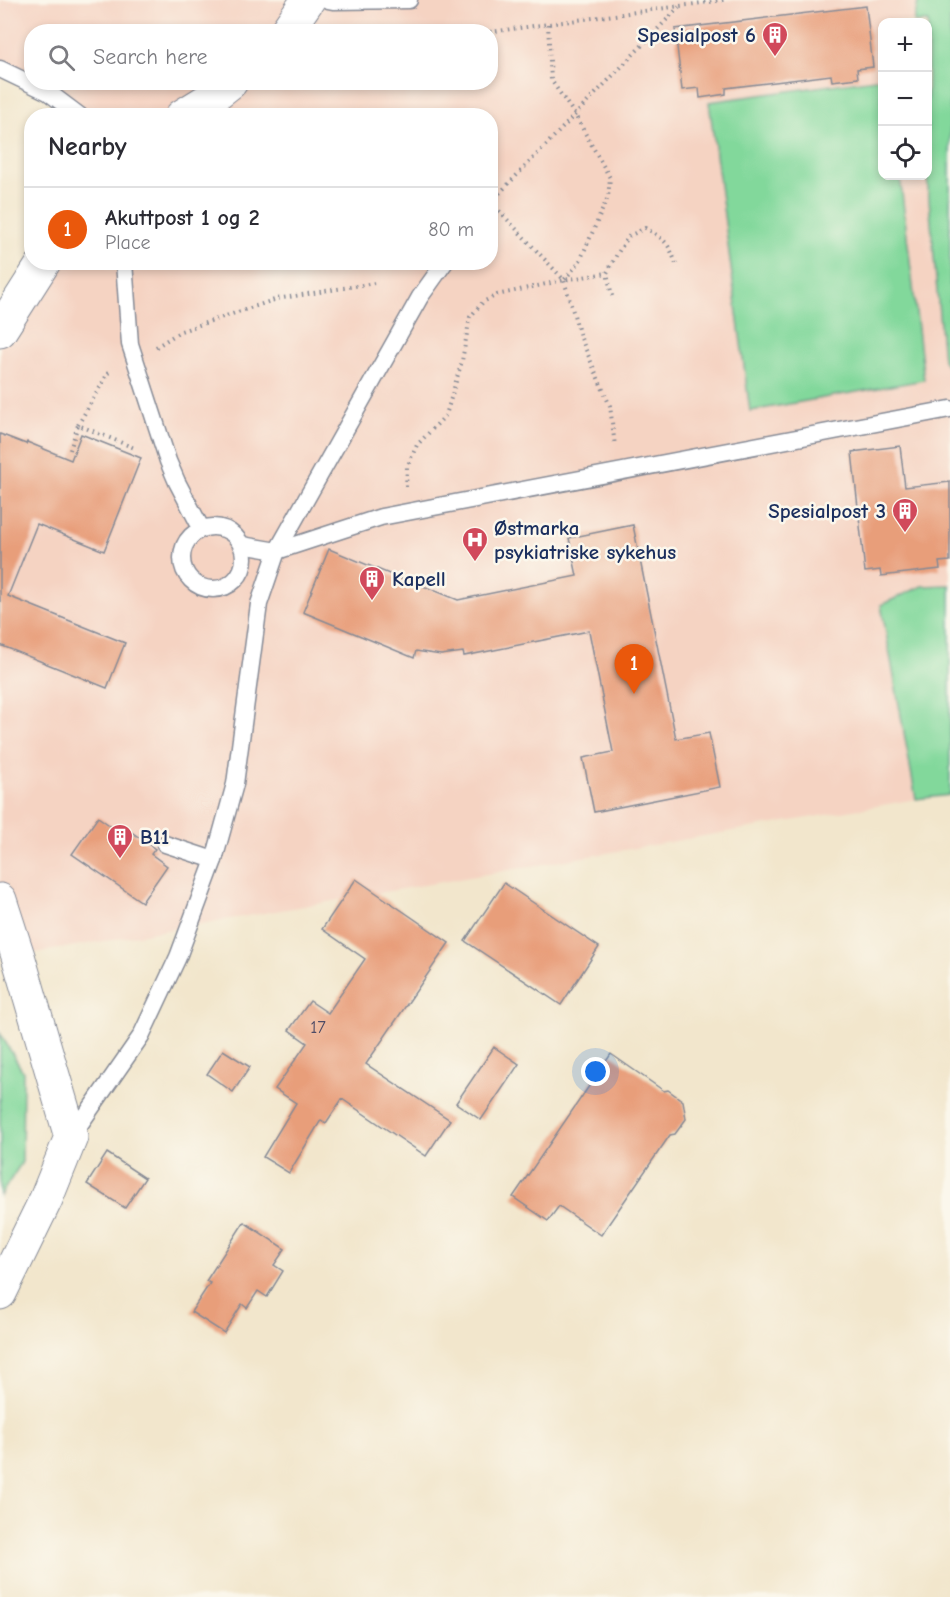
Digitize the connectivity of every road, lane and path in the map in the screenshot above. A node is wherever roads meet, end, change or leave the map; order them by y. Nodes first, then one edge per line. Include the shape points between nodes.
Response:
1 (308, 0) edge
2 (328, 0) edge
3 (409, 0) edge
4 (724, 0) edge
5 (679, 7) junction
6 (292, 24) edge
7 (548, 24) junction
8 (498, 31) edge
9 (0, 69) edge
10 (24, 80) edge
11 (44, 90) edge
12 (221, 90) edge
13 (69, 108) edge
14 (195, 108) edge
15 (575, 115) junction
16 (498, 196) edge
17 (498, 210) edge
18 (677, 267) dead end
19 (39, 270) edge
20 (125, 270) edge
21 (439, 270) edge
22 (607, 273) junction
23 (564, 280) junction
24 (374, 283) dead end
25 (612, 296) dead end
26 (0, 331) edge
27 (136, 359) junction
28 (950, 409) edge
29 (78, 425) junction
30 (70, 450) dead end
31 (168, 461) junction
32 (618, 471) junction
33 (404, 512) junction
34 (201, 528) junction
35 (242, 545) junction
36 (277, 550) junction
37 (165, 844) dead end
38 (214, 861) junction
39 (0, 900) edge
40 (71, 1137) junction
41 (0, 1293) edge

1 - 6 street
2 - 3 lane
4 - 5 path
5 - 7 path
5 - 15 path
7 - 8 path
7 - 15 path via 551,80
9 - 10 lane
11 - 13 lane
12 - 14 street
15 - 16 path
15 - 23 path via 610,178 609,197 579,262
17 - 23 path
18 - 22 path via 663,238 645,228 629,236
19 - 26 street
20 - 27 lane via 130,344
21 - 36 lane via 420,297
22 - 23 path
22 - 25 path
23 - 32 path via 580,336 610,406
23 - 33 path via 497,295 483,302 470,316 446,415 417,445 407,466
24 - 27 path via 277,299 181,331
27 - 29 path via 108,373
27 - 31 lane
28 - 32 lane
29 - 30 path
29 - 31 path
31 - 34 lane
32 - 33 lane
33 - 36 lane
34 - 35 lane via 228,529
34 - 35 lane via 185,542 181,552 185,572 200,587 221,588 239,576 244,556
35 - 36 lane
36 - 38 lane via 259,604 235,784
37 - 38 lane
38 - 40 lane via 178,957 141,1036
39 - 40 street
40 - 41 street

